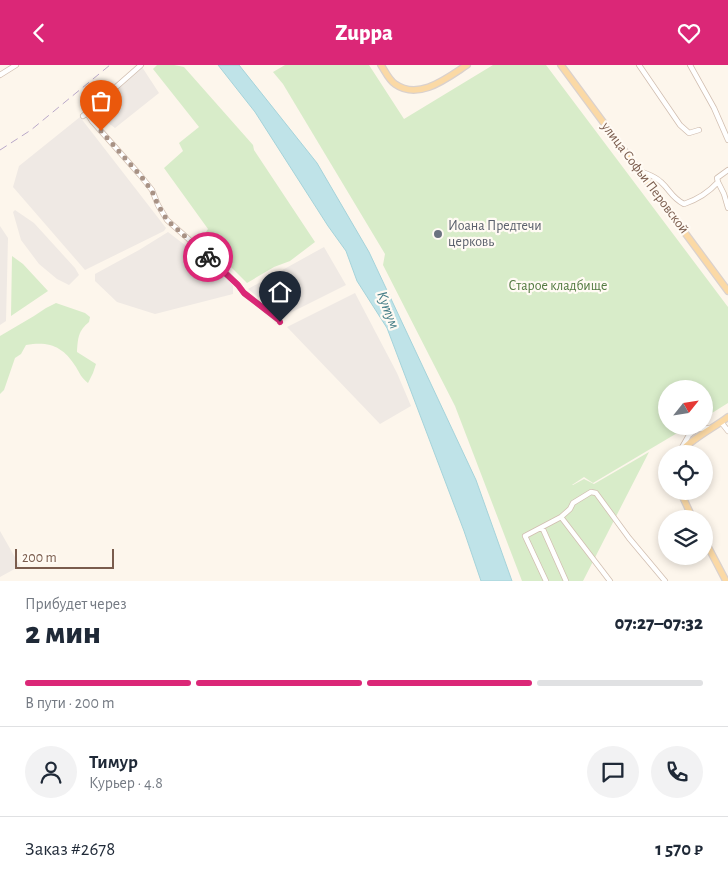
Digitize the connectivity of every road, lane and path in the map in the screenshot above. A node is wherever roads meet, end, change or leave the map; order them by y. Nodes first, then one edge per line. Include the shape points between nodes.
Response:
1 (16, 65) edge
2 (141, 65) edge
3 (382, 65) edge
4 (466, 65) edge
5 (561, 65) edge
6 (639, 65) edge
7 (690, 65) edge
8 (0, 75) edge
9 (699, 130) dead end
10 (728, 140) edge
11 (728, 170) edge
12 (640, 171) junction
13 (718, 182) junction
14 (728, 208) edge
15 (728, 291) edge
16 (280, 322) dead end
17 (728, 417) edge
18 (721, 422) junction
19 (728, 431) edge
20 (688, 445) edge
21 (561, 517) junction
22 (542, 527) junction
23 (713, 556) edge
24 (726, 580) edge
25 (546, 581) edge
26 (566, 581) edge
27 (610, 581) edge
28 (665, 581) edge

1 - 8 street
2 - 16 street via 85,114 140,175 167,220 244,293
3 - 4 main road via 394,83 415,91 437,83
5 - 12 main road, улица Софьи Перовской
6 - 9 street via 680,125 689,133
7 - 10 street
11 - 13 street via 717,178
12 - 13 street via 661,182 675,199 684,204
12 - 15 main road, улица Софьи Перовской
13 - 14 street
17 - 18 main road
18 - 19 street
18 - 20 main road
21 - 22 street
21 - 27 street
21 - 28 street via 573,503 590,492 596,493 628,538
22 - 25 street via 525,536
22 - 26 street
23 - 24 main road

